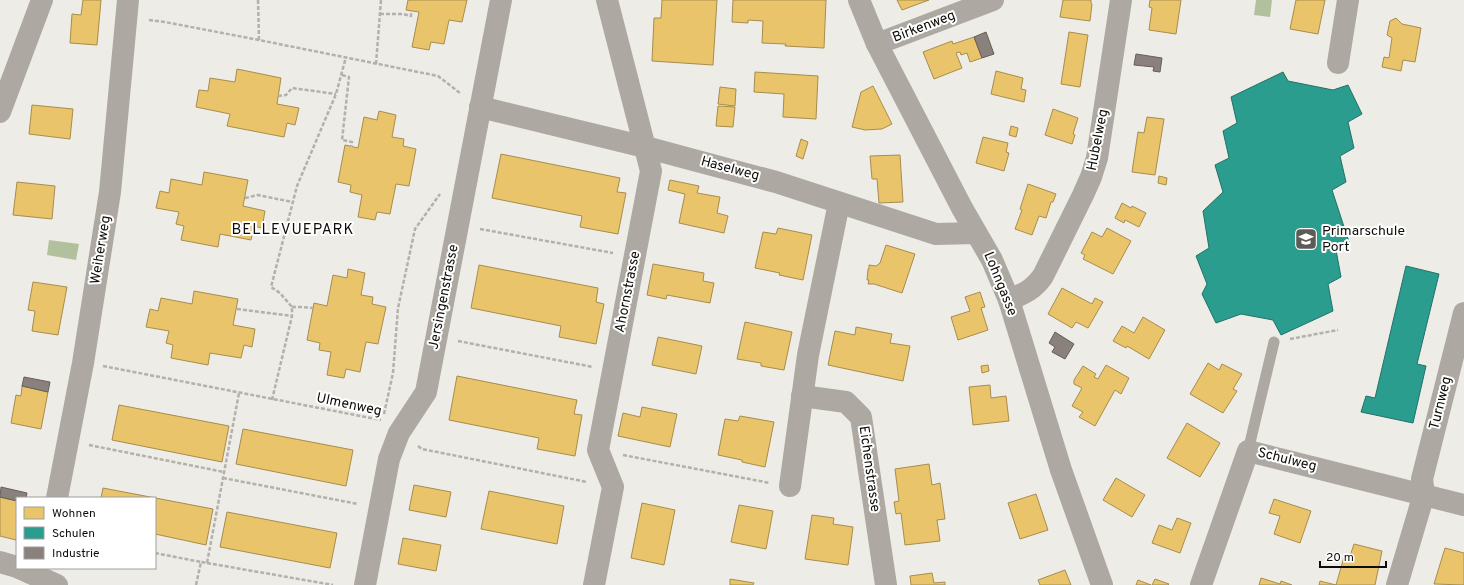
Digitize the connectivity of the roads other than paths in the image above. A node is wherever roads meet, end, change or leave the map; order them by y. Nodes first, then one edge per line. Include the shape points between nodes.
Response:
1 (42, 0) edge
2 (128, 0) edge
3 (501, 0) edge
4 (607, 0) edge
5 (859, 0) edge
6 (993, 0) edge
7 (1121, 0) edge
8 (1348, 0) edge
9 (878, 44) junction
10 (1338, 63) dead end
11 (480, 107) junction
12 (0, 112) edge
13 (645, 147) junction
14 (839, 203) junction
15 (976, 233) junction
16 (1009, 300) junction
17 (1464, 313) edge
18 (1274, 342) road end
19 (1458, 362) edge
20 (802, 396) junction
21 (1248, 451) junction
22 (790, 486) road end
23 (1424, 494) junction
24 (57, 497) edge
25 (1464, 505) edge
26 (0, 562) edge
27 (16, 567) edge
28 (20, 569) edge
29 (44, 579) edge
30 (365, 585) edge
31 (594, 585) edge
32 (886, 585) edge
33 (1102, 585) edge
34 (1201, 585) edge
35 (1397, 585) edge

1 - 12 street
2 - 24 street, Weiherweg via 110,192 83,362
3 - 11 street, Jersingenstrasse
4 - 13 street, Ahornstrasse
5 - 9 street, Lohngasse
6 - 9 street, Birkenweg
7 - 16 street, Hubelweg via 1097,158 1091,177 1043,276 1028,292
8 - 10 street
9 - 15 street, Lohngasse
11 - 13 street, Haselweg
11 - 30 street, Jersingenstrasse via 426,392 391,427 389,459
13 - 14 street, Haselweg via 776,182
13 - 31 street, Ahornstrasse via 651,171 598,450 613,487
14 - 15 street, Haselweg via 936,234
14 - 20 street
15 - 16 street, Lohngasse via 992,260
16 - 33 street, Lohngasse via 1061,470
17 - 19 street, Turnweg
18 - 21 lane
19 - 23 street, Turnweg via 1422,479
20 - 22 street
20 - 32 street, Eichenstrasse via 846,402 861,417
21 - 23 street, Schulweg
21 - 34 street, Schulweg
23 - 25 street, Schulweg
23 - 35 street, Turnweg
26 - 27 street
28 - 29 street

